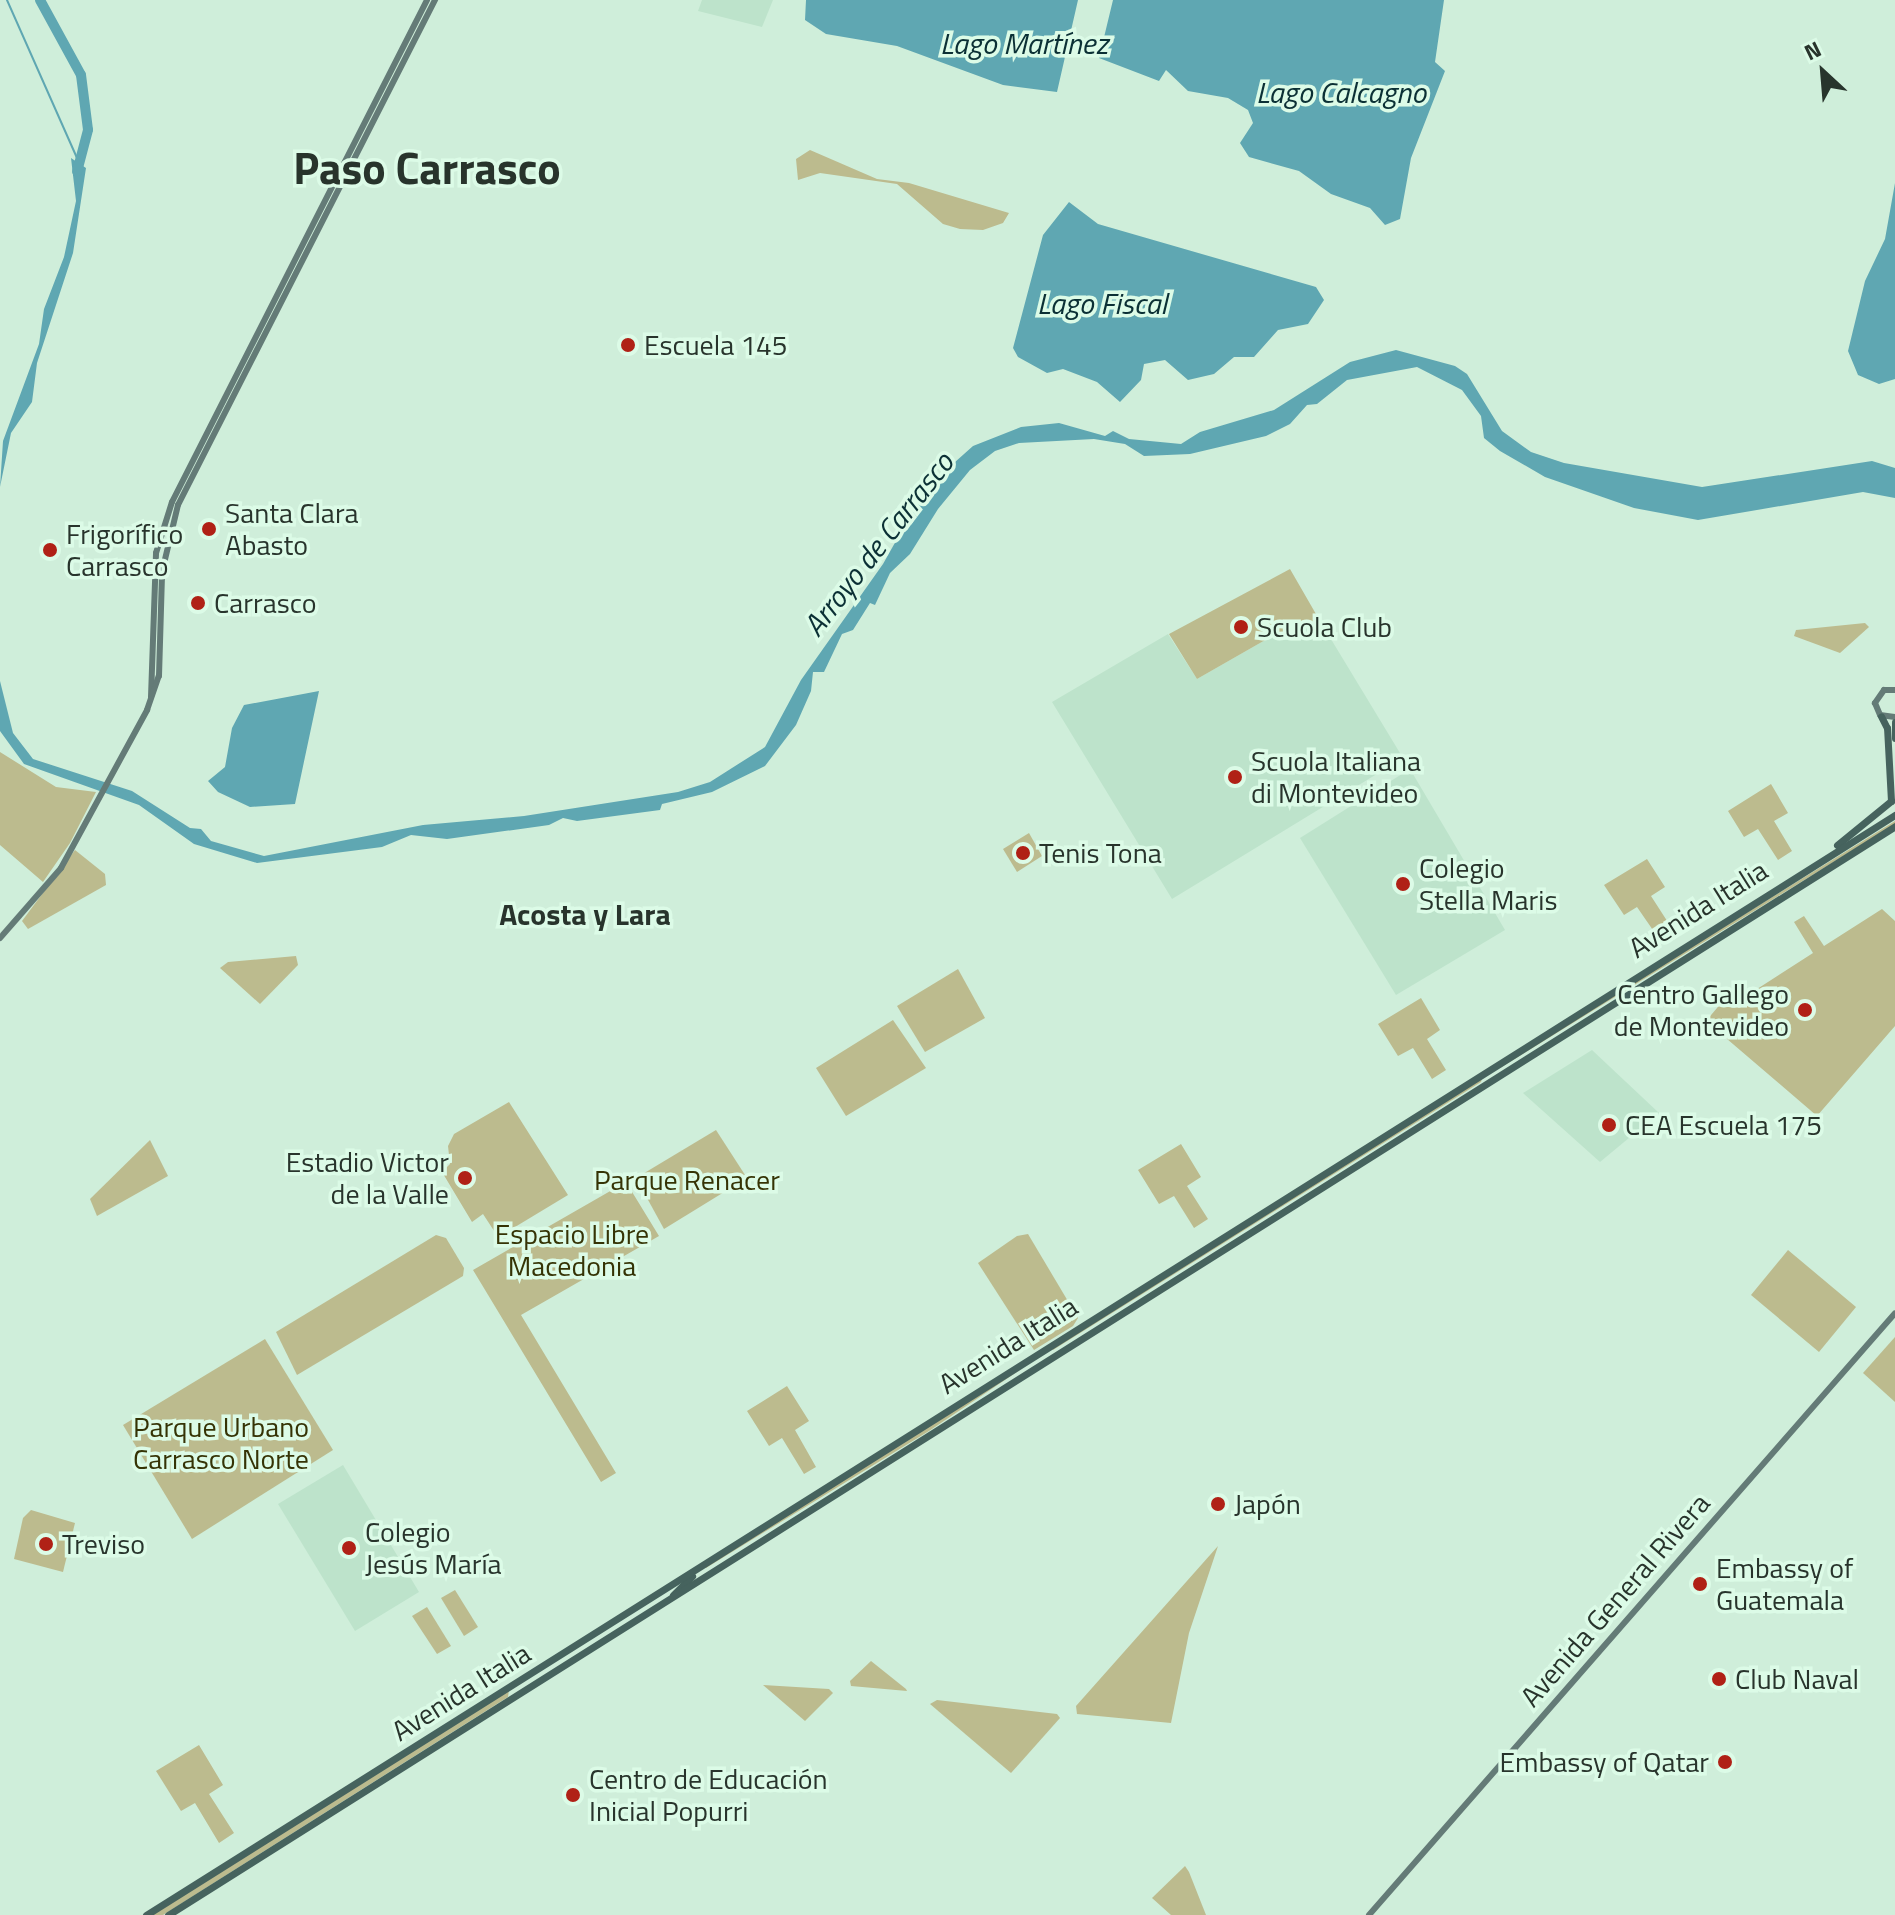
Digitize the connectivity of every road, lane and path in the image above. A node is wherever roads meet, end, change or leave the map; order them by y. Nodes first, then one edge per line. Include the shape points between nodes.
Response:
1 (427, 0) edge
2 (435, 0) edge
3 (1895, 690) edge
4 (151, 697) junction
5 (1881, 716) junction
6 (1895, 720) edge
7 (1895, 738) edge
8 (1895, 815) edge
9 (1895, 826) edge
10 (1836, 847) junction
11 (0, 938) edge
12 (1895, 1313) edge
13 (701, 1566) junction
14 (666, 1588) junction
15 (673, 1596) junction
16 (637, 1618) junction
17 (146, 1915) edge
18 (168, 1915) edge
19 (1369, 1915) edge

1 - 4 main road via 172,502 156,553
2 - 4 main road via 178,505 162,572 161,661
3 - 5 main road via 1876,696
4 - 11 main road via 61,868
5 - 6 main road
5 - 10 main road via 1887,728 1891,801
6 - 7 main road
8 - 10 main road, Avenida Italia
9 - 15 main road, Avenida Italia
10 - 13 main road, Avenida Italia
12 - 19 main road, Avenida General Rivera
13 - 14 main road, Avenida Italia
13 - 15 main road
14 - 16 main road
14 - 17 main road, Avenida Italia
15 - 16 main road, Avenida Italia
16 - 18 main road, Avenida Italia

